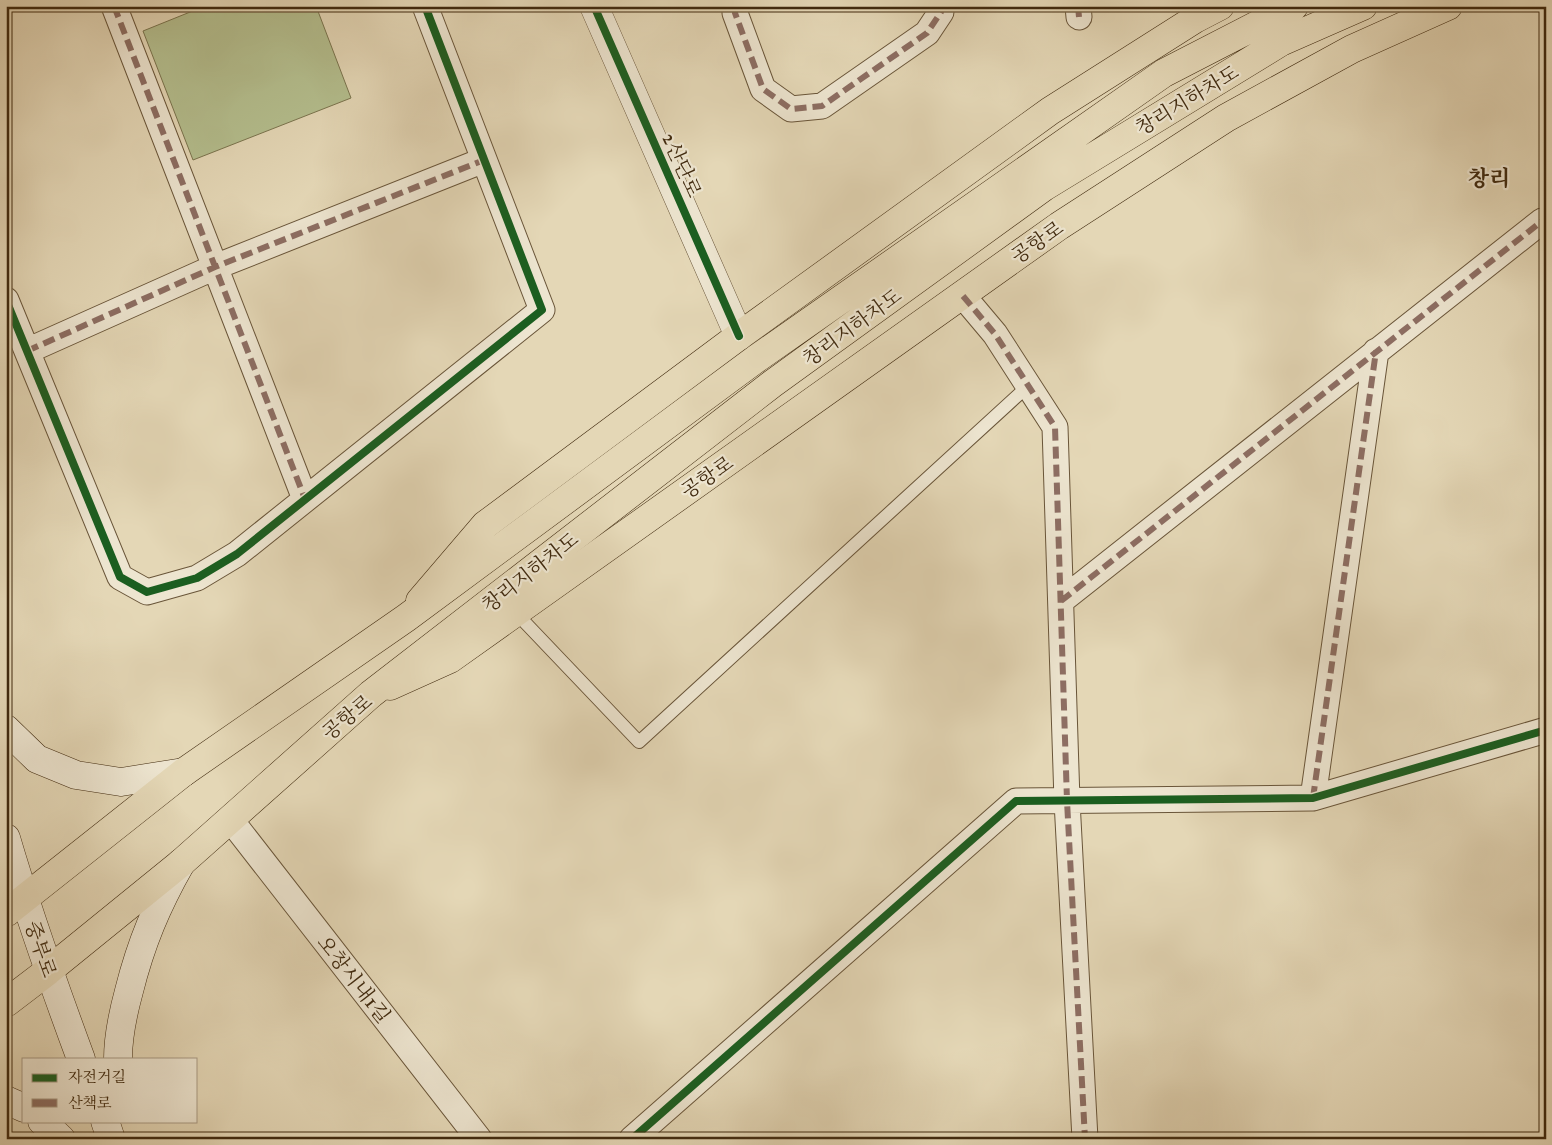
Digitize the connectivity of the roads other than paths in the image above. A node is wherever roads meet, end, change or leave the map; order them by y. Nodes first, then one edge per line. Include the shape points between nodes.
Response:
1 (114, 6) edge
2 (425, 6) edge
3 (594, 6) edge
4 (735, 6) edge
5 (941, 6) edge
6 (1220, 6) edge
7 (1294, 6) edge
8 (1363, 6) edge
9 (1448, 6) edge
10 (484, 160) junction
11 (1546, 222) edge
12 (215, 267) junction
13 (962, 296) junction
14 (6, 300) edge
15 (739, 336) junction
16 (27, 351) junction
17 (1376, 351) junction
18 (1028, 386) junction
19 (305, 499) junction
20 (1061, 600) junction
21 (516, 613) junction
22 (406, 618) junction
23 (371, 694) junction
24 (6, 729) edge
25 (1546, 730) edge
26 (184, 772) junction
27 (1313, 798) junction
28 (1067, 801) junction
29 (230, 819) junction
30 (6, 838) edge
31 (181, 862) junction
32 (15, 906) edge
33 (48, 971) junction
34 (6, 1003) edge
35 (81, 1058) edge
36 (118, 1058) edge
37 (6, 1100) edge
38 (22, 1107) edge
39 (43, 1122) edge
40 (105, 1122) edge
41 (120, 1122) edge
42 (61, 1139) edge
43 (111, 1139) edge
44 (122, 1139) edge
45 (478, 1139) edge
46 (632, 1139) edge
47 (1086, 1139) edge

1 - 12 street
2 - 10 street
3 - 15 main road, 2산단로
4 - 5 street via 763,89 791,109 822,106 926,33 941,12
6 - 15 main road via 1050,111
7 - 22 main road, 창리지하차도 via 1164,73 756,359
8 - 23 main road, 창리지하차도 via 1281,42 1044,187 772,384
9 - 13 main road, 공항로 via 1352,49 1226,118 1059,226
10 - 12 street
10 - 19 street via 542,310
11 - 17 street via 1542,220
12 - 16 street
12 - 19 street
13 - 18 street via 995,334
13 - 21 main road, 공항로
14 - 16 street
15 - 22 main road via 485,525
16 - 19 street via 120,577 147,592 197,578 237,554
17 - 20 street
17 - 27 street
18 - 20 street via 1055,428
18 - 21 lane via 639,742
20 - 28 street
21 - 23 main road, 공항로 via 450,659
22 - 26 main road
23 - 29 main road, 공항로
24 - 26 main road via 38,759 76,774 121,782
25 - 27 street
26 - 32 main road
27 - 28 street
28 - 46 street via 1016,801
28 - 47 street
29 - 31 main road, 공항로
29 - 45 street, 오창시내1길
30 - 32 main road, 중부로
31 - 33 main road, 공항로
31 - 36 main road via 148,926 135,966 118,1044
32 - 33 main road, 중부로
33 - 34 main road, 공항로
33 - 35 main road, 중부로
37 - 38 main road
39 - 42 main road
40 - 43 main road
41 - 44 main road

